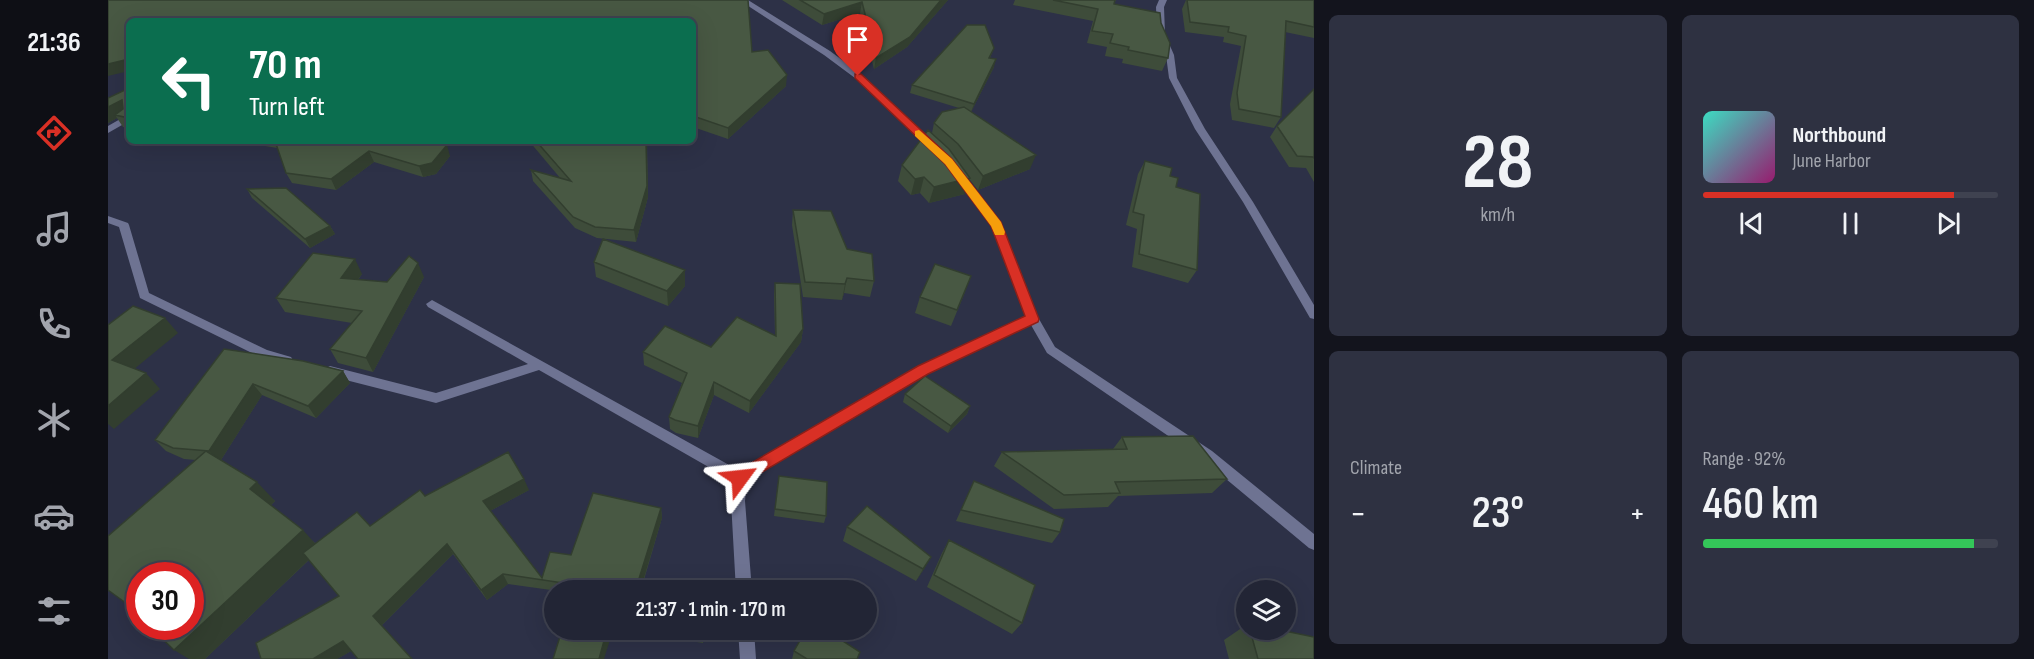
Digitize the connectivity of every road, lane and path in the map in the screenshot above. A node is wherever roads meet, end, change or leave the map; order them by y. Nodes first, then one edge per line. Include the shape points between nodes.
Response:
1 (742, 0) edge
2 (1163, 0) edge
3 (126, 119) edge
4 (108, 130) edge
5 (108, 219) edge
6 (432, 304) dead end
7 (1314, 315) edge
8 (1033, 319) junction
9 (299, 363) edge
10 (540, 365) junction
11 (322, 369) edge
12 (740, 478) junction
13 (1314, 543) edge
14 (743, 580) edge
15 (747, 640) edge
16 (748, 659) edge

1 - 8 street via 858,76 944,158 996,225
2 - 7 street via 1161,34 1173,78
3 - 4 street
5 - 9 street via 124,225 144,295 264,354
6 - 10 street
8 - 12 street via 923,370
8 - 13 street via 1051,350 1207,454
10 - 11 street via 436,398
10 - 12 street
12 - 14 street
15 - 16 street

